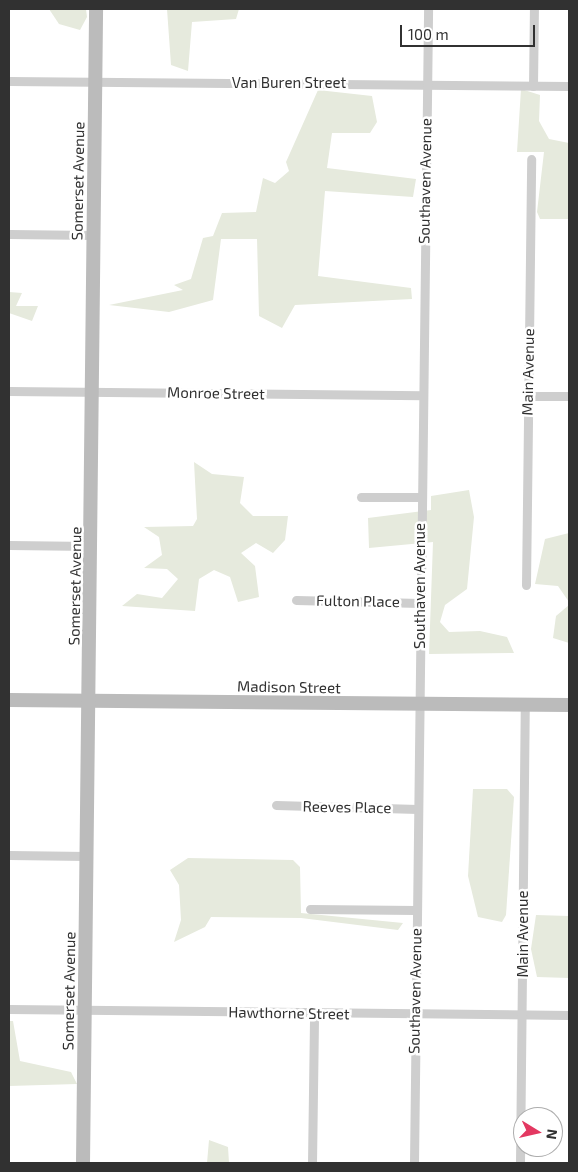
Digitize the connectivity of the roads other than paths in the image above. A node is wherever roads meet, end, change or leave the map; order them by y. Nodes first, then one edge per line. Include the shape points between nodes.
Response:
1 (96, 9) edge
2 (428, 9) edge
3 (534, 9) edge
4 (9, 81) edge
5 (96, 82) junction
6 (426, 84) junction
7 (533, 86) junction
8 (569, 86) edge
9 (531, 159) dead end
10 (9, 234) edge
11 (94, 235) junction
12 (9, 391) edge
13 (92, 392) junction
14 (423, 395) junction
15 (528, 396) junction
16 (569, 396) edge
17 (360, 497) dead end
18 (421, 497) junction
19 (9, 545) edge
20 (91, 546) junction
21 (526, 585) dead end
22 (296, 600) dead end
23 (420, 602) junction
24 (9, 700) edge
25 (90, 701) junction
26 (420, 704) junction
27 (524, 704) junction
28 (569, 705) edge
29 (276, 805) dead end
30 (418, 808) junction
31 (9, 855) edge
32 (87, 856) junction
33 (310, 909) dead end
34 (416, 910) junction
35 (9, 1009) edge
36 (86, 1010) junction
37 (314, 1013) junction
38 (415, 1014) junction
39 (522, 1015) junction
40 (569, 1015) edge
41 (83, 1163) edge
42 (312, 1163) edge
43 (414, 1163) edge
44 (520, 1163) edge

1 - 5 street, Somerset Avenue
2 - 6 street, Southaven Avenue
3 - 7 street
4 - 5 street, Van Buren Street
5 - 6 street, Van Buren Street
5 - 11 street, Somerset Avenue
6 - 7 street, Van Buren Street
6 - 14 street, Southaven Avenue
7 - 8 street, Van Buren Street
9 - 15 street, Main Avenue
10 - 11 street
11 - 13 street, Somerset Avenue
12 - 13 street, Monroe Street
13 - 14 street, Monroe Street
13 - 20 street, Somerset Avenue
14 - 18 street, Southaven Avenue
15 - 16 street
15 - 21 street, Main Avenue
17 - 18 street
18 - 23 street, Southaven Avenue
19 - 20 street
20 - 25 street, Somerset Avenue
22 - 23 street, Fulton Place
23 - 26 street, Southaven Avenue
24 - 25 street, Madison Street
25 - 26 street, Madison Street
25 - 32 street, Somerset Avenue
26 - 27 street, Madison Street
26 - 30 street, Southaven Avenue
27 - 28 street, Madison Street
27 - 39 street, Main Avenue
29 - 30 street, Reeves Place
30 - 34 street, Southaven Avenue
31 - 32 street
32 - 36 street, Somerset Avenue
33 - 34 street
34 - 38 street, Southaven Avenue
35 - 36 street, Hawthorne Street
36 - 37 street, Hawthorne Street
36 - 41 street, Somerset Avenue
37 - 38 street, Hawthorne Street
37 - 42 street
38 - 39 street, Hawthorne Street
38 - 43 street, Southaven Avenue
39 - 40 street, Hawthorne Street
39 - 44 street, Main Avenue

